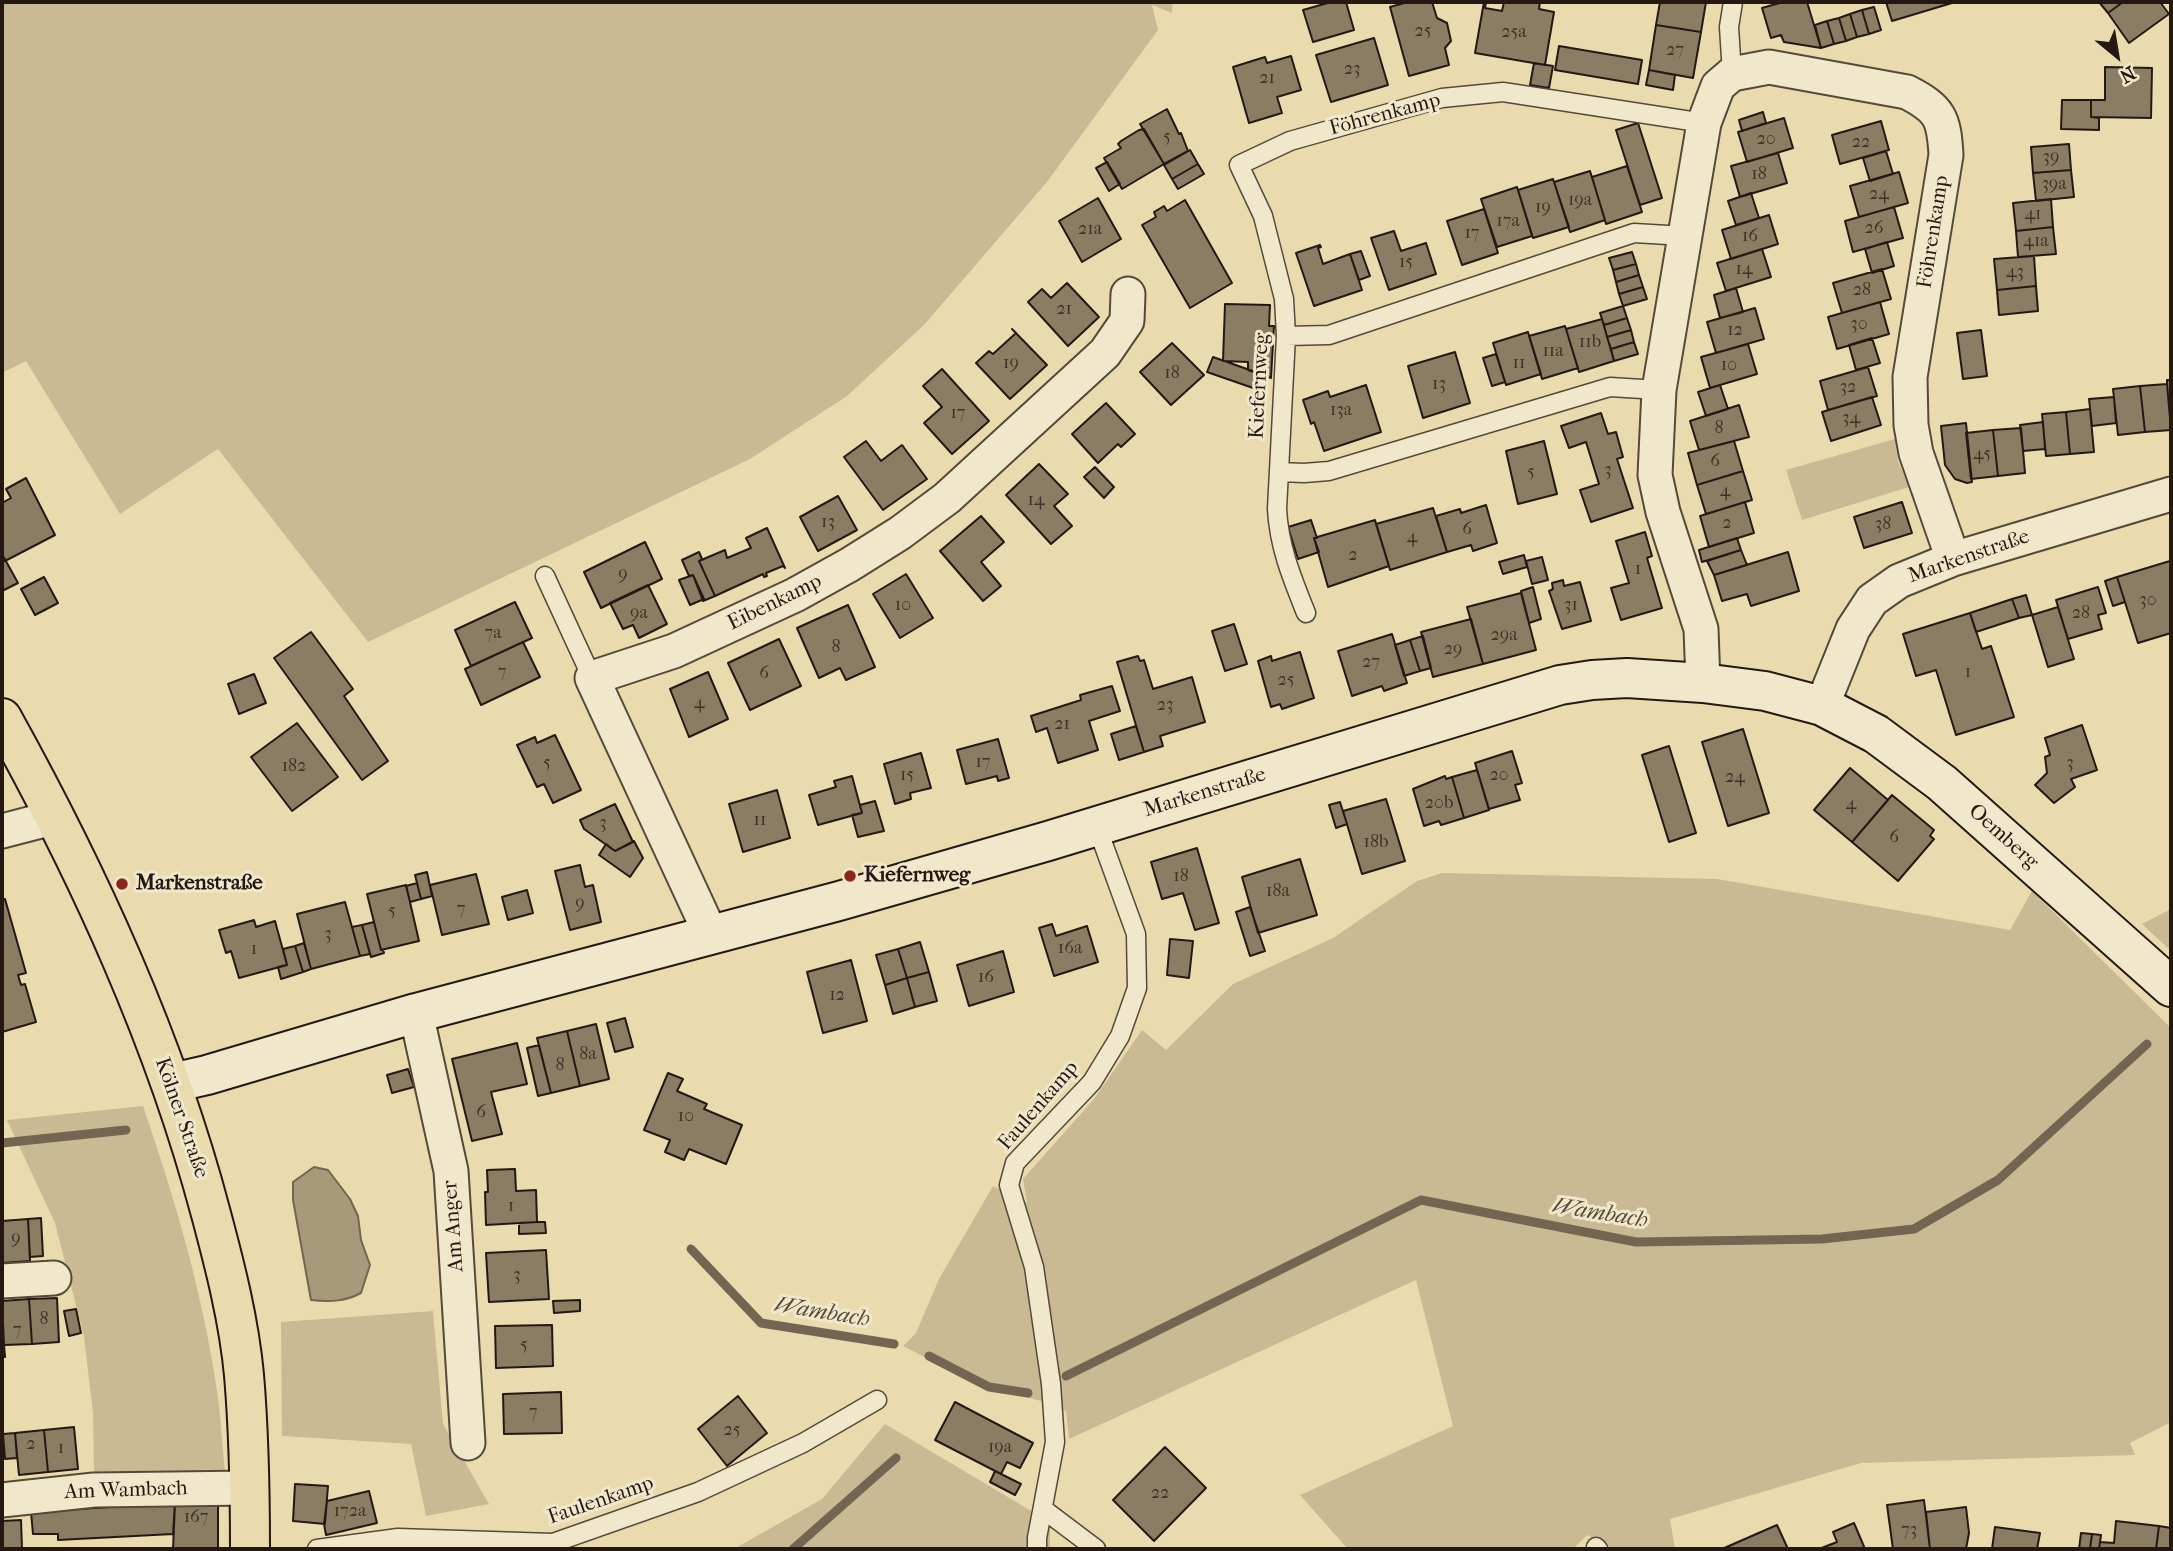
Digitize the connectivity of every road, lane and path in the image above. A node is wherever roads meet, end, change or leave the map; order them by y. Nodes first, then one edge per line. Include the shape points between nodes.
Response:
1 (1733, 2) edge
2 (1732, 74) junction
3 (1704, 123) junction
4 (1239, 165) joint
5 (1685, 236) junction
6 (1128, 294) dead end
7 (1286, 336) junction
8 (1659, 390) junction
9 (1279, 472) junction
10 (2171, 494) edge
11 (1952, 559) junction
12 (545, 576) dead end
13 (1306, 613) dead end
14 (592, 678) junction
15 (1703, 683) junction
16 (1822, 706) junction
17 (2, 718) edge
18 (56, 817) junction
19 (1097, 827) junction
20 (2, 831) edge
21 (711, 935) junction
22 (2171, 987) edge
23 (416, 1013) junction
24 (172, 1083) junction
25 (54, 1278) dead end
26 (2, 1281) edge
27 (877, 1400) dead end
28 (468, 1443) dead end
29 (250, 1488) junction
30 (2, 1500) edge
31 (1042, 1509) junction
32 (250, 1549) edge
33 (317, 1549) edge
34 (1037, 1549) edge
35 (1096, 1549) edge

1 - 2 lane via 1729,27
2 - 3 street via 1718,86
2 - 11 street, Föhrenkamp via 1769,67 1907,92 1940,116 1946,155 1910,377 1911,425
3 - 4 lane, Föhrenkamp via 1503,92 1442,98 1290,141
3 - 5 street
4 - 7 lane, Kiefernweg via 1263,216 1284,299
5 - 7 lane via 1634,233 1329,335
5 - 8 street
6 - 14 street, Eibenkamp via 1127,321 1105,353 947,498 900,533 849,565 674,652
7 - 9 lane, Kiefernweg
8 - 9 lane via 1610,387 1329,471
8 - 15 street via 1656,475 1663,512 1701,629
9 - 13 lane, Kiefernweg via 1278,534
10 - 11 street, Markenstraße
11 - 16 street, Markenstraße via 1899,581 1872,600 1853,629
12 - 14 lane
14 - 21 street
15 - 16 street, Markenstraße via 1765,691
15 - 19 street, Markenstraße via 1627,678 1560,685
16 - 22 street, Oemberg via 1876,734 1942,783
17 - 18 main road, Kölner Straße
18 - 20 street
18 - 24 main road, Kölner Straße via 93,893
19 - 21 street, Markenstraße
19 - 31 lane, Faulenkamp via 1136,934 1137,988 1120,1036 1093,1082 1015,1163 1009,1185 1034,1268 1051,1384 1055,1442
21 - 23 street, Markenstraße
23 - 24 street, Markenstraße
23 - 28 street, Am Anger via 451,1171
24 - 29 main road, Kölner Straße via 226,1271 244,1373
25 - 26 street
27 - 33 lane, Faulenkamp via 803,1443 698,1492 553,1543 398,1538
29 - 30 street, Am Wambach via 94,1490
29 - 32 main road, Kölner Straße
31 - 34 lane, Faulenkamp
31 - 35 lane

